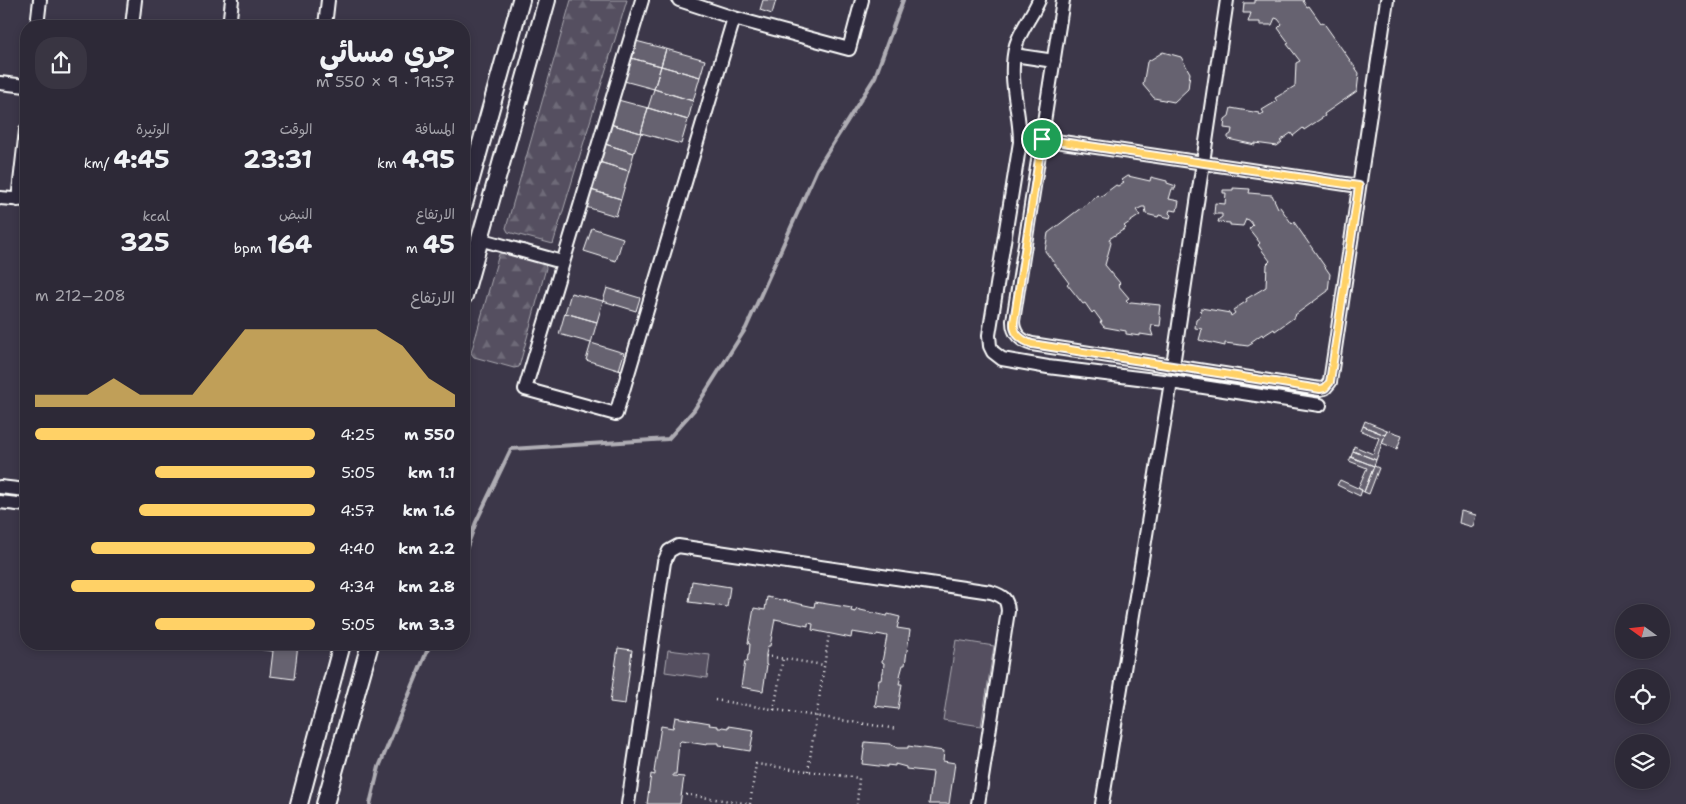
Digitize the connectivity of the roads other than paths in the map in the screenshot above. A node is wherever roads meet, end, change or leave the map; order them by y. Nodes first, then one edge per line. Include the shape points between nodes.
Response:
1 (40, 0) edge
2 (135, 0) edge
3 (232, 0) edge
4 (328, 0) edge
5 (521, 0) edge
6 (547, 0) edge
7 (642, 0) edge
8 (679, 0) edge
9 (862, 0) edge
10 (1039, 0) edge
11 (1063, 0) edge
12 (1227, 0) edge
13 (1387, 0) edge
14 (734, 18) junction
15 (38, 20) edge
16 (133, 20) edge
17 (230, 20) edge
18 (326, 20) edge
19 (1014, 55) junction
20 (1054, 61) junction
21 (501, 72) junction
22 (524, 78) junction
23 (0, 83) edge
24 (20, 85) edge
25 (1042, 139) junction
26 (1202, 163) junction
27 (470, 183) edge
28 (1359, 186) junction
29 (0, 198) edge
30 (20, 200) edge
31 (479, 239) junction
32 (562, 262) junction
33 (470, 273) edge
34 (1173, 365) junction
35 (1171, 382) junction
36 (1320, 405) dead end
37 (0, 487) edge
38 (20, 489) edge
39 (0, 502) edge
40 (20, 504) edge
41 (340, 650) edge
42 (368, 650) edge
43 (299, 804) edge
44 (326, 804) edge
45 (628, 804) edge
46 (978, 804) edge
47 (1102, 804) edge

1 - 15 street
2 - 16 street
3 - 17 street
4 - 18 street
5 - 21 main road
6 - 22 main road
7 - 32 street
8 - 14 street
9 - 14 street via 849,49
10 - 19 street via 1020,35
11 - 20 street
12 - 26 street
13 - 28 street
14 - 32 street via 616,414 525,389
19 - 20 street
19 - 35 street via 1012,80 1020,142 989,335 990,346 997,356 1008,360
20 - 25 street
21 - 22 main road
21 - 27 main road
22 - 31 main road
23 - 24 street
25 - 26 street
25 - 34 street via 1014,330 1022,340 1032,344
26 - 28 street
26 - 34 street
28 - 34 street via 1327,386 1320,389
29 - 30 street
31 - 32 street
31 - 33 main road
35 - 36 street
35 - 47 street
37 - 38 street
39 - 40 street
41 - 43 main road
42 - 44 main road
45 - 46 street via 664,562 669,551 678,546 991,592 1004,597 1008,611

